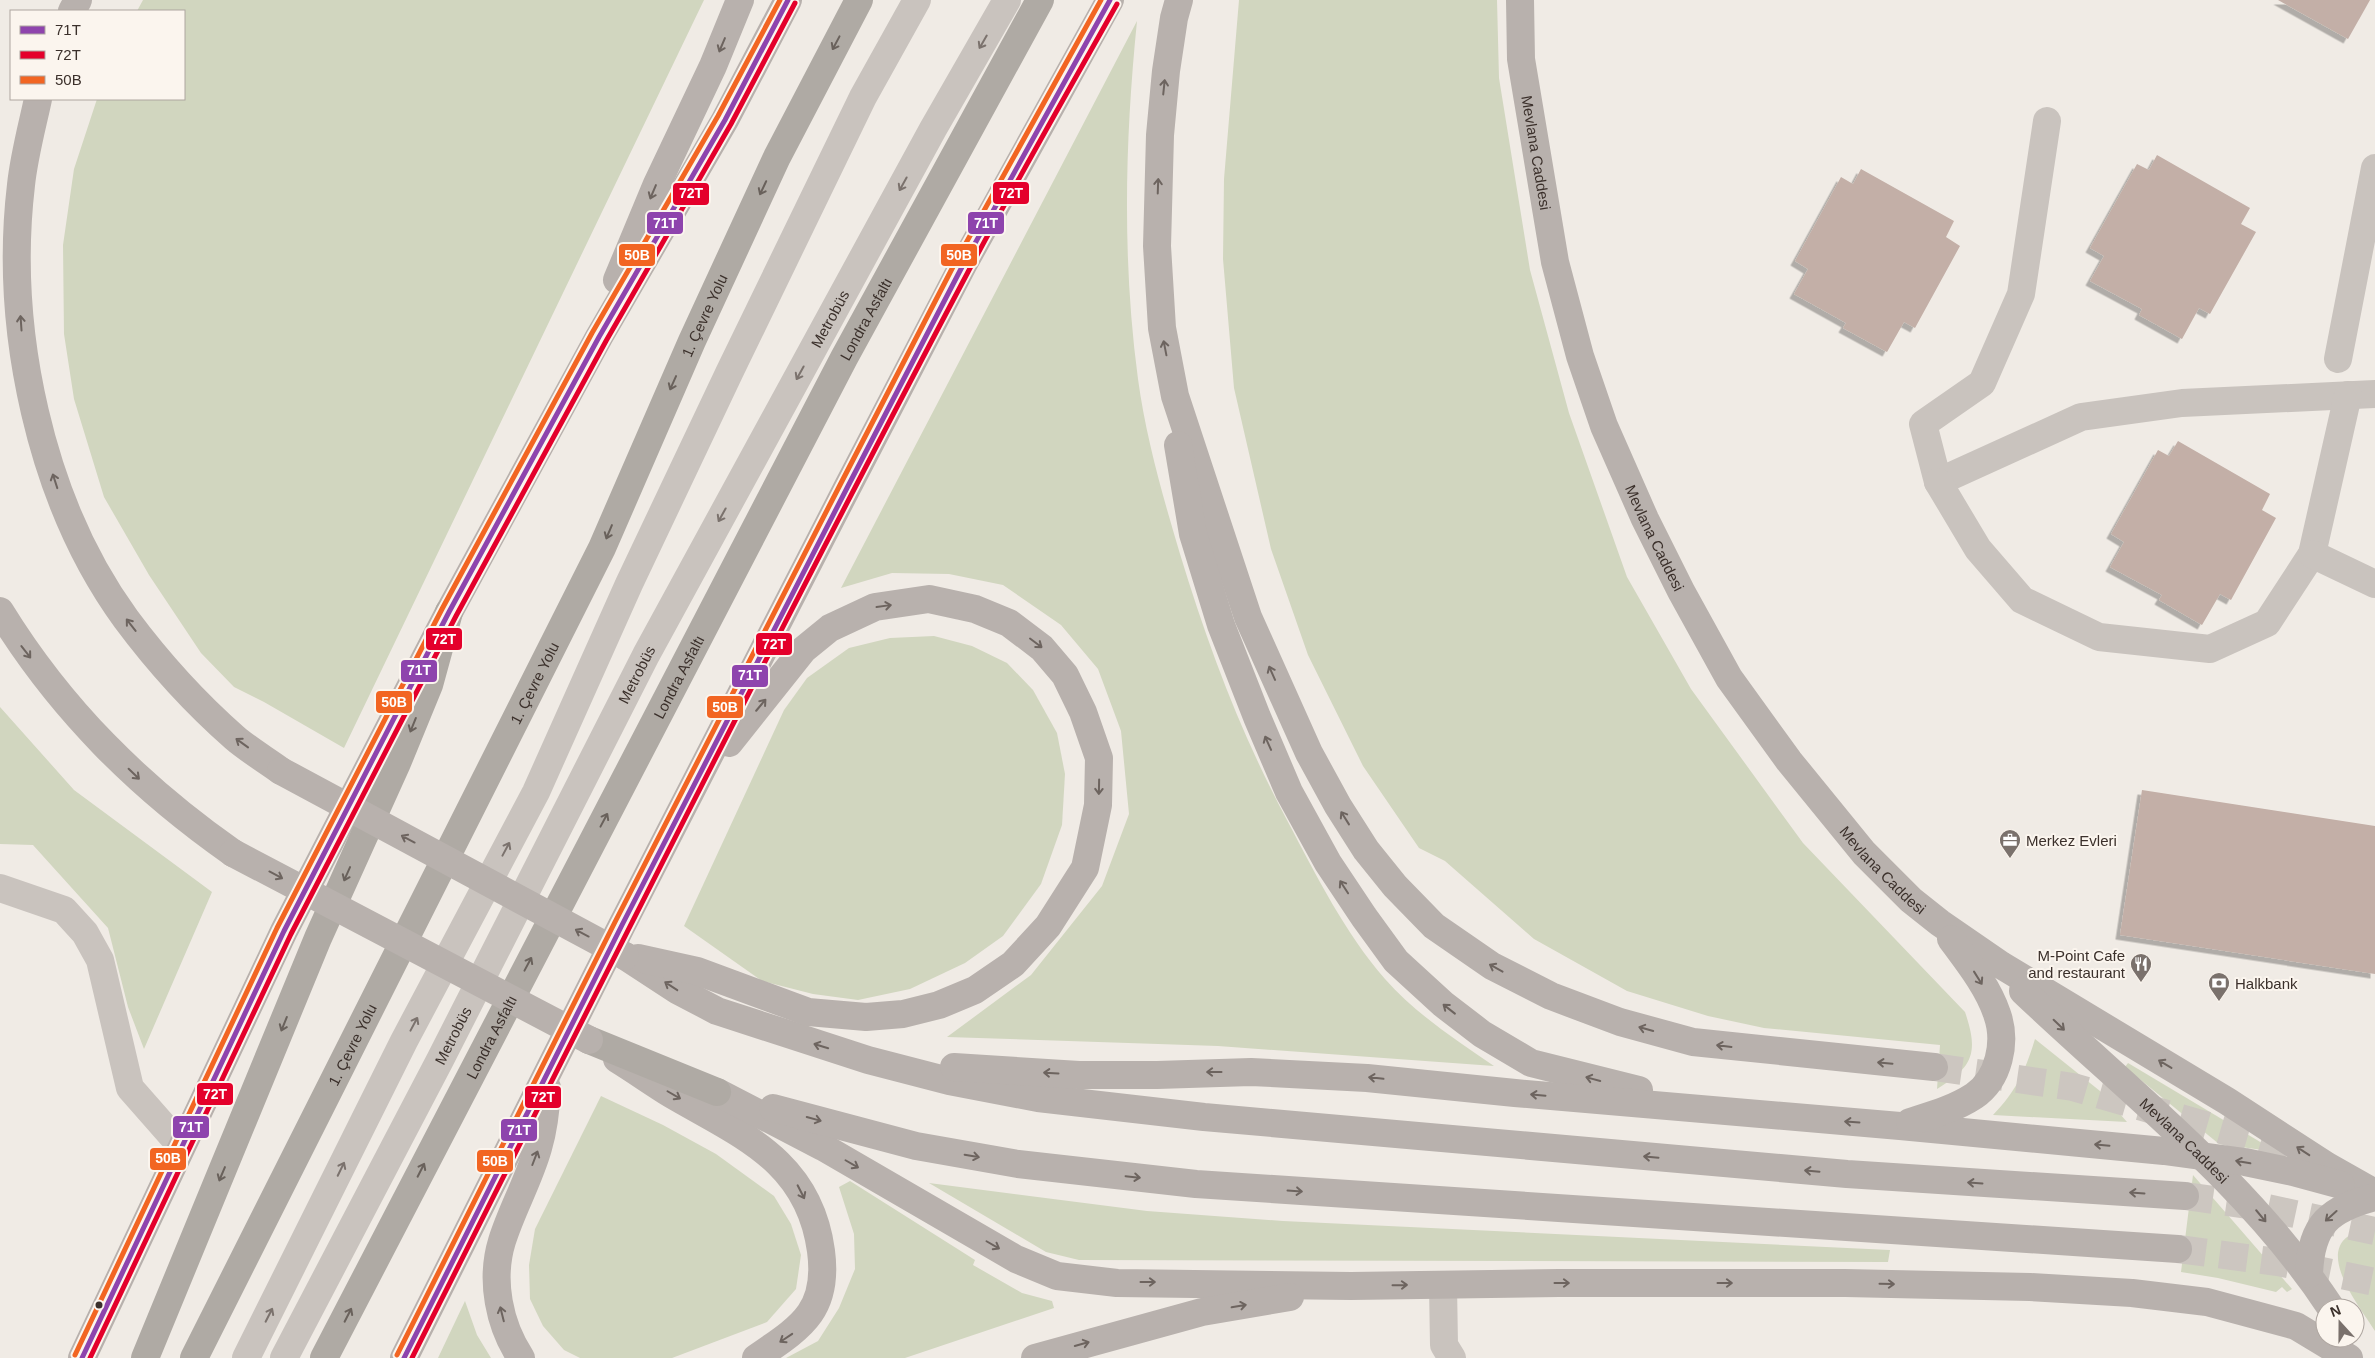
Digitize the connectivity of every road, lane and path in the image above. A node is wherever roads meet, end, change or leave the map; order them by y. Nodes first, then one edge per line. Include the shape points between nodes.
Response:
1 (740, 0) edge
2 (788, 0) edge
3 (859, 0) edge
4 (918, 0) edge
5 (1007, 0) edge
6 (1040, 0) edge
7 (1110, 0) edge
8 (1179, 0) edge
9 (1520, 0) edge
10 (38, 100) edge
11 (2047, 121) dead end
12 (2375, 168) edge
13 (599, 337) junction
14 (2338, 359) dead end
15 (2375, 394) edge
16 (1175, 396) junction
17 (2348, 396) junction
18 (1938, 482) junction
19 (2312, 554) junction
20 (2375, 584) edge
21 (0, 612) edge
22 (449, 612) junction
23 (696, 782) junction
24 (0, 888) edge
25 (1940, 924) junction
26 (625, 956) junction
27 (2001, 965) junction
28 (589, 1040) junction
29 (868, 1060) junction
30 (1934, 1067) tunnel mouth
31 (548, 1074) junction
32 (716, 1092) junction
33 (1778, 1116) junction
34 (1900, 1126) junction
35 (181, 1146) junction
36 (2203, 1155) junction
37 (2375, 1195) edge
38 (2185, 1196) tunnel mouth
39 (2178, 1248) tunnel mouth
40 (2309, 1274) junction
41 (1443, 1285) junction
42 (1351, 1286) junction
43 (2325, 1298) edge
44 (82, 1358) edge
45 (146, 1358) edge
46 (194, 1358) edge
47 (246, 1358) edge
48 (284, 1358) edge
49 (324, 1358) edge
50 (404, 1358) edge
51 (521, 1358) edge
52 (756, 1358) edge
53 (1035, 1358) edge
54 (1452, 1358) edge
55 (2349, 1358) edge

1 -> 13 main road via 621,266
2 - 13 main road via 725,120
3 -> 46 highway, 1. Çevre Yolu via 777,157 602,548
47 -> 4 lane via 404,1041 536,792 629,584 730,371 863,96
5 -> 48 lane, Metrobüs via 933,129 646,655
49 -> 6 highway, Londra Asfaltı via 844,358
7 - 23 main road via 964,265
16 -> 8 main road via 1162,328 1157,246 1160,135 1168,53
9 - 25 main road, Mevlana Caddesi via 1520,59 1555,262 1580,356 1604,426 1645,519 1729,678 1789,761 1864,853
26 -> 10 main road, bridge via 281,771 236,739 190,696 125,618 89,558 57,488 36,419 22,340 18,288 21,185
11 - 18 lane via 2021,294 1982,383 1923,424
12 - 14 lane
13 - 22 main road
15 - 17 lane
30 -> 16 main road via 1808,1056 1684,1040 1620,1022 1551,996 1492,966 1434,926 1366,850 1309,752 1248,617
33 -> 16 main road via 1617,1085 1531,1063 1482,1034 1396,961 1328,863 1290,792 1256,717 1193,534 1177,439
17 - 18 lane via 2182,403 2081,417
17 - 19 lane
18 - 19 lane via 1978,549 2022,600 2099,637 2210,649 2267,623
19 - 20 lane
21 -> 28 main road, bridge via 26,652 109,750 178,813 233,853
22 - 35 main road via 284,930
22 -> 45 highway via 429,685 318,938
23 -> 26 main road via 771,694 803,650 830,628 875,607 929,599 974,608 1009,623 1042,648 1068,683 1083,712 1099,758 1098,806 1085,868 1048,926 1013,964 975,990 904,1014 866,1017 808,1012 697,971
23 - 31 main road
24 - 35 lane via 64,910 85,933 100,960 130,1088
25 - 27 main road, Mevlana Caddesi
25 -> 34 main road via 1968,961 1998,1014 1999,1060 1990,1081 1975,1096 1953,1108
29 -> 26 main road via 717,1011 677,990
27 -> 36 main road, Mevlana Caddesi via 2087,1051
37 -> 27 main road, Mevlana Caddesi
28 - 32 highway
28 -> 52 main road via 762,1147 795,1181 813,1215 824,1272 818,1303 796,1331
33 -> 29 main road via 1367,1078 1251,1072 1079,1075
38 -> 29 main road via 1847,1174 1204,1117 1038,1098 949,1082
31 - 50 main road
51 -> 31 main road via 506,1332 498,1300 497,1268 502,1242 538,1149 546,1113
32 -> 39 main road via 916,1146 1018,1164 1196,1184
32 -> 42 main road via 823,1147 1016,1259 1057,1276 1117,1283
34 -> 33 main road
36 -> 34 main road
35 - 44 main road
37 -> 36 main road via 2292,1172
36 -> 40 main road, Mevlana Caddesi via 2246,1198
37 -> 40 main road via 2350,1204 2327,1219 2310,1254
40 - 43 main road, Mevlana Caddesi
42 -> 41 main road
41 - 54 lane via 1444,1346
41 -> 55 main road via 1845,1283 2132,1293 2207,1302 2296,1326
53 -> 42 main road via 1202,1312

